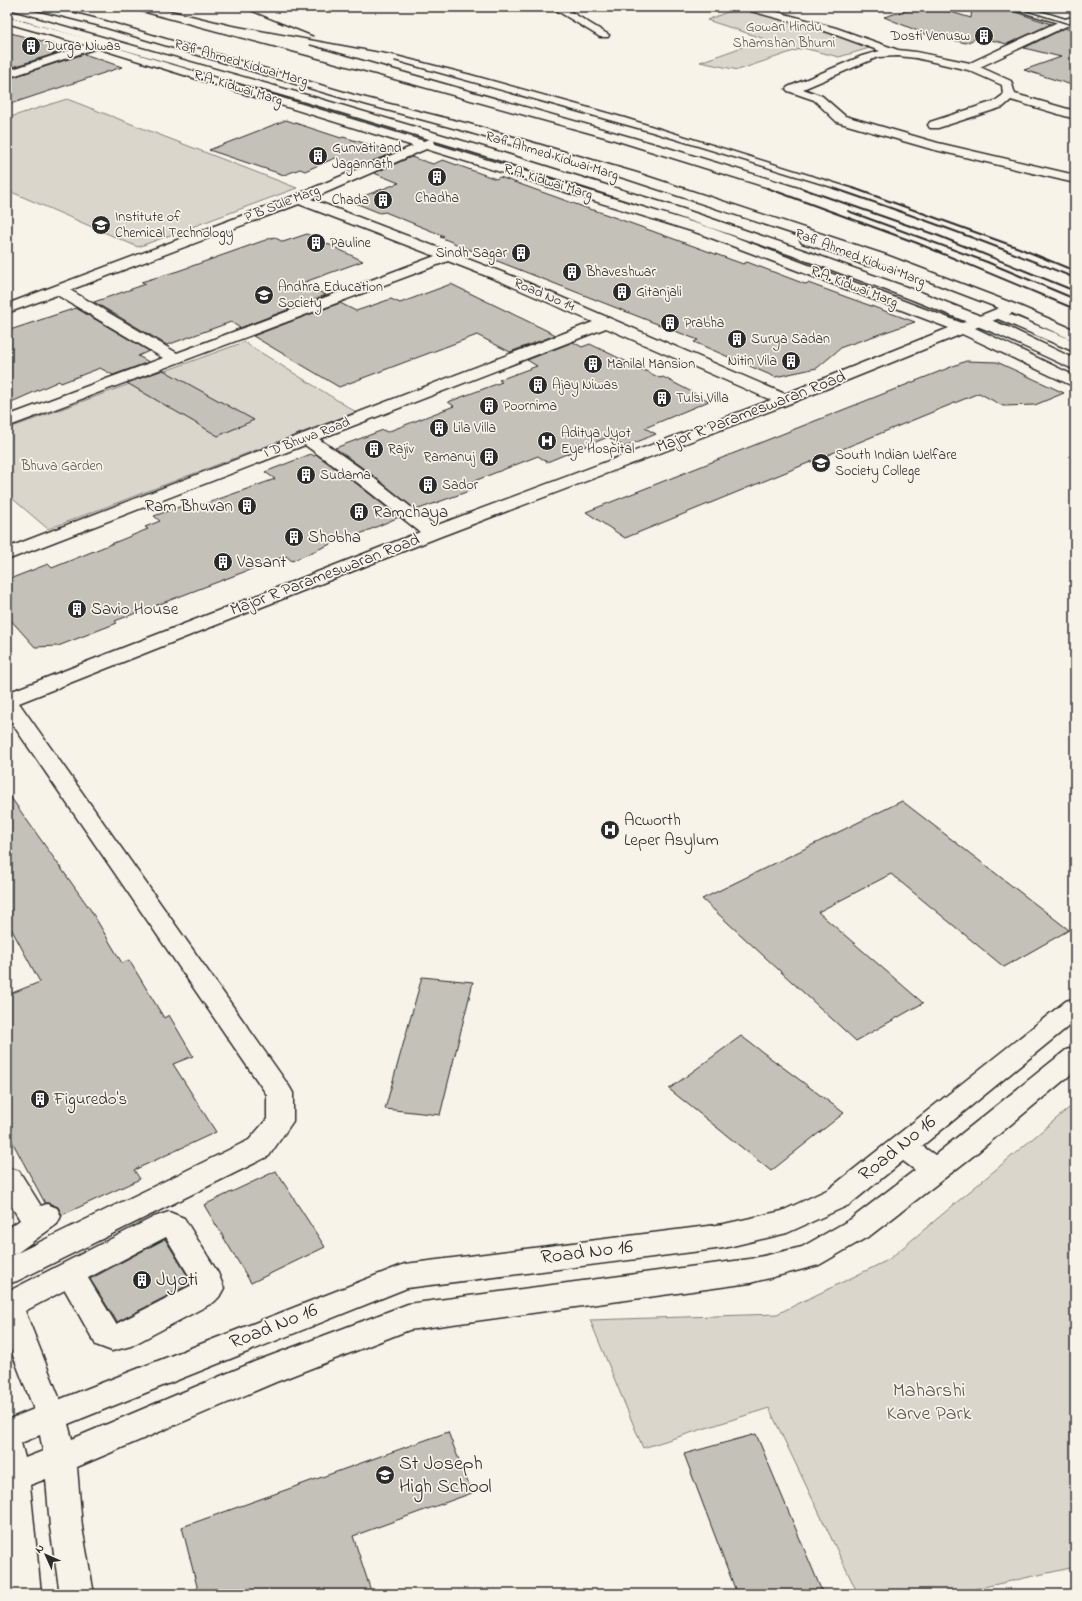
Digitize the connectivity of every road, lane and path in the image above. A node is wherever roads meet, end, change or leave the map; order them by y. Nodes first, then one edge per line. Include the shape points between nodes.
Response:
1 (18, 7) edge
2 (37, 7) edge
3 (556, 7) edge
4 (1016, 7) edge
5 (754, 9) dead end
6 (7, 13) edge
7 (7, 20) edge
8 (1072, 22) edge
9 (130, 33) junction
10 (604, 35) dead end
11 (109, 40) junction
12 (97, 45) junction
13 (898, 53) junction
14 (971, 68) junction
15 (7, 75) edge
16 (1009, 96) junction
17 (1075, 115) edge
18 (934, 125) dead end
19 (465, 127) junction
20 (446, 136) junction
21 (425, 145) junction
22 (1069, 164) dead end
23 (1052, 174) junction
24 (1075, 179) edge
25 (299, 199) junction
26 (448, 256) junction
27 (59, 290) junction
28 (7, 309) edge
29 (1005, 311) junction
30 (980, 321) junction
31 (606, 322) junction
32 (962, 328) junction
33 (1075, 336) edge
34 (1075, 347) edge
35 (176, 359) junction
36 (1075, 365) edge
37 (1075, 382) edge
38 (785, 400) junction
39 (7, 422) edge
40 (307, 438) junction
41 (433, 533) junction
42 (7, 554) edge
43 (7, 701) edge
44 (1075, 1007) edge
45 (1075, 1057) edge
46 (902, 1146) junction
47 (936, 1169) junction
48 (12, 1177) edge
49 (7, 1245) edge
50 (7, 1272) edge
51 (70, 1273) junction
52 (8, 1303) edge
53 (51, 1415) junction
54 (7, 1434) edge
55 (60, 1459) junction
56 (10, 1462) edge
57 (24, 1594) edge
58 (77, 1594) edge

1 - 9 street
2 - 9 street, R.A. Kidwai Marg
3 - 10 street
4 - 8 street
5 - 13 street via 832,30
6 - 11 street, Rafi Ahmed Kidwai Marg
7 - 12 street, R.A. Kidwai Marg
8 - 14 street
9 - 11 street
9 - 19 street, R.A. Kidwai Marg via 350,97
9 - 20 street
11 - 12 street
11 - 20 street, Rafi Ahmed Kidwai Marg
12 - 15 street
12 - 21 street, R.A. Kidwai Marg
13 - 14 street
13 - 23 street via 877,54 792,89 818,98 841,120 934,146
14 - 16 street via 1007,84
16 - 17 street
16 - 18 street via 999,104
19 - 20 street, P B Sule Marg
19 - 29 street, R.A. Kidwai Marg via 632,176 866,253
20 - 21 street, P B Sule Marg
20 - 29 street via 837,249
20 - 30 street, Rafi Ahmed Kidwai Marg via 815,258
21 - 25 street, P B Sule Marg
21 - 32 street, R.A. Kidwai Marg via 703,230
22 - 23 street
23 - 24 street
25 - 26 street, Road No 14
25 - 27 street, P B Sule Marg
26 - 31 street, Road No 14
26 - 35 street
27 - 28 street, P B Sule Marg
27 - 35 street
29 - 30 street, Major R Parameswaran Road
29 - 33 street, R.A. Kidwai Marg
29 - 34 street
30 - 32 street, Major R Parameswaran Road
30 - 36 street, Rafi Ahmed Kidwai Marg
31 - 38 street, Road No 14
31 - 40 street, I D Bhuva Road
32 - 37 street, R.A. Kidwai Marg
32 - 38 street, Major R Parameswaran Road
35 - 39 street
38 - 41 street, Major R Parameswaran Road
40 - 41 street
40 - 42 street, I D Bhuva Road
41 - 43 street, Major R Parameswaran Road
43 - 50 street via 280,1093 280,1121 259,1148
44 - 46 street, Road No 16
45 - 47 street
46 - 47 street
46 - 53 street, Road No 16 via 839,1197 787,1221 724,1236 405,1276
47 - 55 street via 861,1227 809,1257 750,1271 408,1317 264,1372
48 - 49 street via 42,1220
51 - 51 street via 170,1224 174,1226 208,1282 209,1288 120,1337 112,1338 107,1336
51 - 52 street
52 - 53 street
53 - 54 street, Road No 16
53 - 55 street
55 - 56 street
55 - 58 street via 66,1527
56 - 57 street

